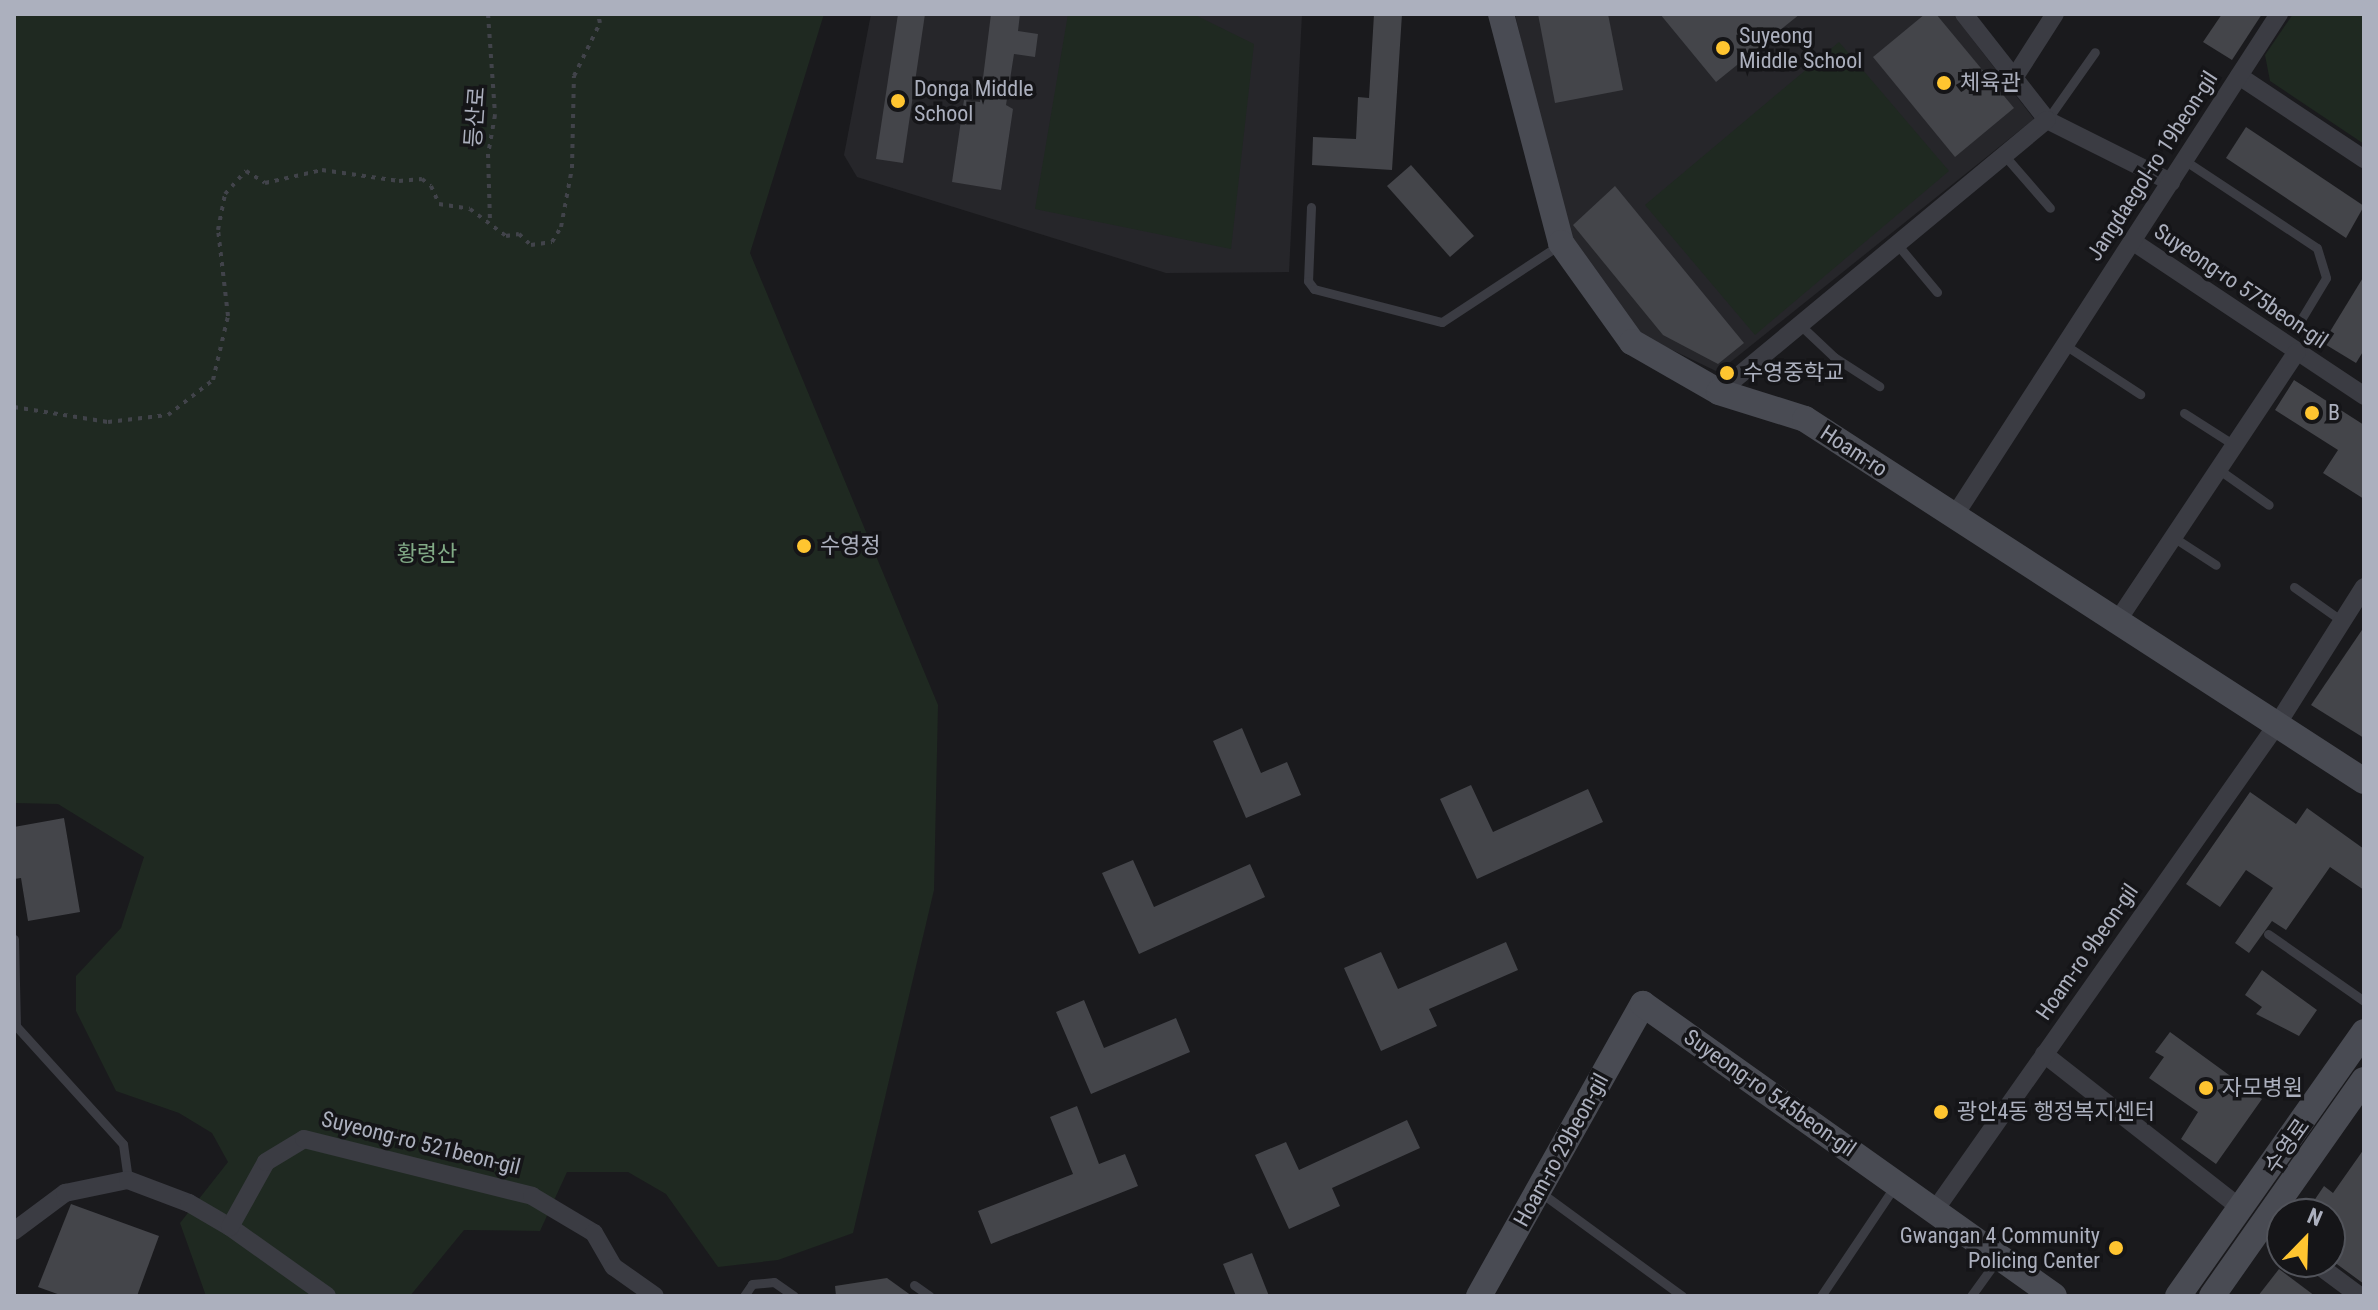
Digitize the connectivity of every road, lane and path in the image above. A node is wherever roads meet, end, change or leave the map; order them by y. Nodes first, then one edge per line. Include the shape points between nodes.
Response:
1 (488, 14) edge
2 (598, 14) edge
3 (1501, 14) edge
4 (1964, 14) edge
5 (2055, 14) edge
6 (2279, 14) edge
7 (2095, 52) dead end
8 (2239, 76) junction
9 (2014, 78) junction
10 (2047, 120) junction
11 (2004, 155) junction
12 (2364, 159) edge
13 (2184, 160) junction
14 (2171, 182) junction
15 (1311, 207) dead end
16 (2050, 208) dead end
17 (490, 223) junction
18 (2132, 241) junction
19 (1561, 243) junction
20 (1896, 243) junction
21 (1937, 292) dead end
22 (2302, 318) dead end
23 (1798, 323) junction
24 (2065, 345) junction
25 (2297, 352) junction
26 (1879, 386) dead end
27 (1719, 392) junction
28 (2140, 394) dead end
29 (2364, 396) edge
30 (14, 407) edge
31 (2184, 413) dead end
32 (2234, 445) junction
33 (2218, 469) junction
34 (2269, 505) dead end
35 (1955, 515) junction
36 (2173, 537) junction
37 (2216, 565) dead end
38 (2294, 587) dead end
39 (2364, 587) edge
40 (2118, 620) junction
41 (2342, 621) junction
42 (2278, 723) junction
43 (2364, 781) edge
44 (2268, 934) dead end
45 (14, 939) edge
46 (2364, 1001) edge
47 (1643, 1004) joint
48 (2364, 1032) edge
49 (2044, 1054) junction
50 (2364, 1080) edge
51 (128, 1180) junction
52 (1898, 1183) junction
53 (1538, 1191) junction
54 (2293, 1198) edge
55 (2242, 1209) junction
56 (1935, 1210) junction
57 (230, 1227) junction
58 (14, 1231) edge
59 (2266, 1239) edge
60 (2000, 1256) junction
61 (2336, 1278) edge
62 (914, 1285) dead end
63 (327, 1296) edge
64 (655, 1296) edge
65 (744, 1296) edge
66 (794, 1296) edge
67 (930, 1296) edge
68 (1479, 1296) edge
69 (1682, 1296) edge
70 (1821, 1296) edge
71 (1971, 1296) edge
72 (2054, 1296) edge
73 (2178, 1296) edge
74 (2212, 1296) edge
75 (2360, 1296) edge

1 - 17 path, 등산로 via 495,115 488,154
2 - 17 path via 600,23 574,76 576,130 561,227 552,242 531,245
3 - 19 street, Hoam-ro
4 - 9 street
5 - 9 street
6 - 8 street, Jangdaegol-ro 19beon-gil
7 - 10 lane
8 - 12 street
8 - 13 street, Jangdaegol-ro 19beon-gil
9 - 10 street
10 - 11 street
10 - 14 street
11 - 16 lane
11 - 20 street
13 - 14 street, Jangdaegol-ro 19beon-gil
13 - 22 lane via 2317,248 2326,278
14 - 18 street, Jangdaegol-ro 19beon-gil
15 - 19 lane via 1308,281 1314,289 1442,322
17 - 30 path via 470,209 439,204 422,179 399,181 322,170 265,183 246,171 225,194 218,230 228,316 213,380 168,415 108,422
18 - 24 street, Jangdaegol-ro 19beon-gil
18 - 25 street, Suyeong-ro 575beon-gil
19 - 27 street, Hoam-ro via 1632,342
20 - 21 lane
20 - 23 street
23 - 26 lane via 1834,357
23 - 27 street
24 - 28 lane
24 - 35 street, Jangdaegol-ro 19beon-gil
25 - 29 street, Suyeong-ro 575beon-gil
25 - 32 street
27 - 35 street, Hoam-ro via 1805,419
31 - 32 lane
32 - 33 street
33 - 34 lane
33 - 36 street
35 - 40 street, Hoam-ro
36 - 37 lane
36 - 40 street
38 - 41 lane
39 - 41 street, Hoam-ro 9beon-gil
40 - 42 street, Hoam-ro
41 - 42 street, Hoam-ro 9beon-gil
42 - 43 street, Hoam-ro
42 - 49 street, Hoam-ro 9beon-gil
44 - 46 lane
45 - 51 lane via 16,1026 123,1144
47 - 52 street, Suyeong-ro 545beon-gil
47 - 53 street, Hoam-ro 29beon-gil
48 - 55 street, 수영로
49 - 55 street
49 - 56 street, Hoam-ro 9beon-gil
50 - 54 street
51 - 57 street via 189,1203
51 - 58 street via 65,1193
52 - 56 street, Suyeong-ro 545beon-gil
52 - 70 lane
53 - 68 street, Hoam-ro 29beon-gil
53 - 69 lane
55 - 73 street, 수영로
56 - 60 street, Suyeong-ro 545beon-gil
57 - 63 street
57 - 64 street, Suyeong-ro 521beon-gil via 266,1162 304,1139 532,1196 594,1233 614,1267
59 - 74 street
60 - 71 lane
60 - 72 street, Suyeong-ro 545beon-gil
61 - 75 street
62 - 67 lane
65 - 66 lane via 752,1284 774,1282

